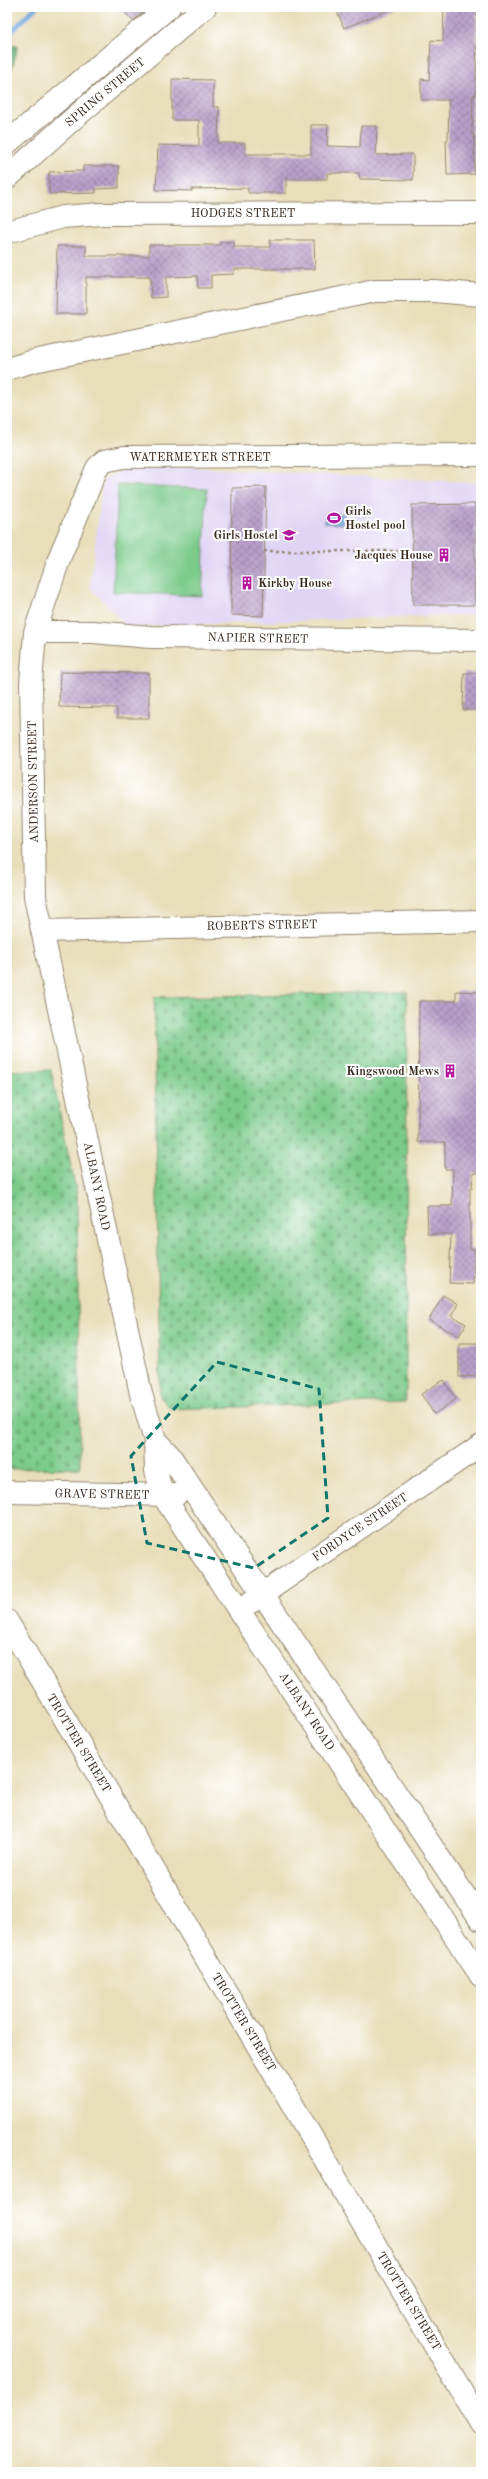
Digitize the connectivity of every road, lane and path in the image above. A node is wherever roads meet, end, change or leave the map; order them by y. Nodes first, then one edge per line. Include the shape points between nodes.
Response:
1 (169, 7) edge
2 (204, 7) edge
3 (7, 143) edge
4 (7, 178) edge
5 (481, 213) edge
6 (7, 232) edge
7 (481, 295) edge
8 (7, 353) edge
9 (34, 361) junction
10 (7, 369) edge
11 (481, 455) edge
12 (264, 551) dead end
13 (398, 551) dead end
14 (35, 632) junction
15 (481, 640) edge
16 (481, 921) edge
17 (42, 931) junction
18 (155, 1440) junction
19 (481, 1445) edge
20 (7, 1492) edge
21 (162, 1494) junction
22 (198, 1497) junction
23 (262, 1594) junction
24 (240, 1609) junction
25 (7, 1621) edge
26 (463, 1894) junction
27 (440, 1913) junction
28 (481, 1920) edge
29 (481, 1976) edge
30 (481, 2424) edge

1 - 3 street, SPRING STREET
2 - 4 street, SPRING STREET
5 - 6 street, HODGES STREET via 108,214 62,217
7 - 9 street via 434,291 376,291
8 - 9 street
9 - 10 street
11 - 14 street, WATERMEYER STREET via 124,457 104,461 97,468 60,556
12 - 13 path
14 - 15 street, NAPIER STREET
14 - 17 street, ANDERSON STREET via 31,683 36,898
16 - 17 street, ROBERTS STREET
17 - 18 street, ALBANY ROAD via 141,1394
18 - 21 street, ALBANY ROAD via 156,1470
18 - 22 street, ALBANY ROAD via 170,1456
19 - 23 street, FORDYCE STREET
20 - 21 street, GRAVE STREET
21 - 22 street, GRAVE STREET
21 - 24 street, ALBANY ROAD
22 - 23 street, ALBANY ROAD
23 - 24 street, FORDYCE STREET
23 - 26 street, ALBANY ROAD
24 - 27 street, ALBANY ROAD
25 - 30 street, TROTTER STREET
26 - 27 street
26 - 28 street, ALBANY ROAD
27 - 29 street, ALBANY ROAD

